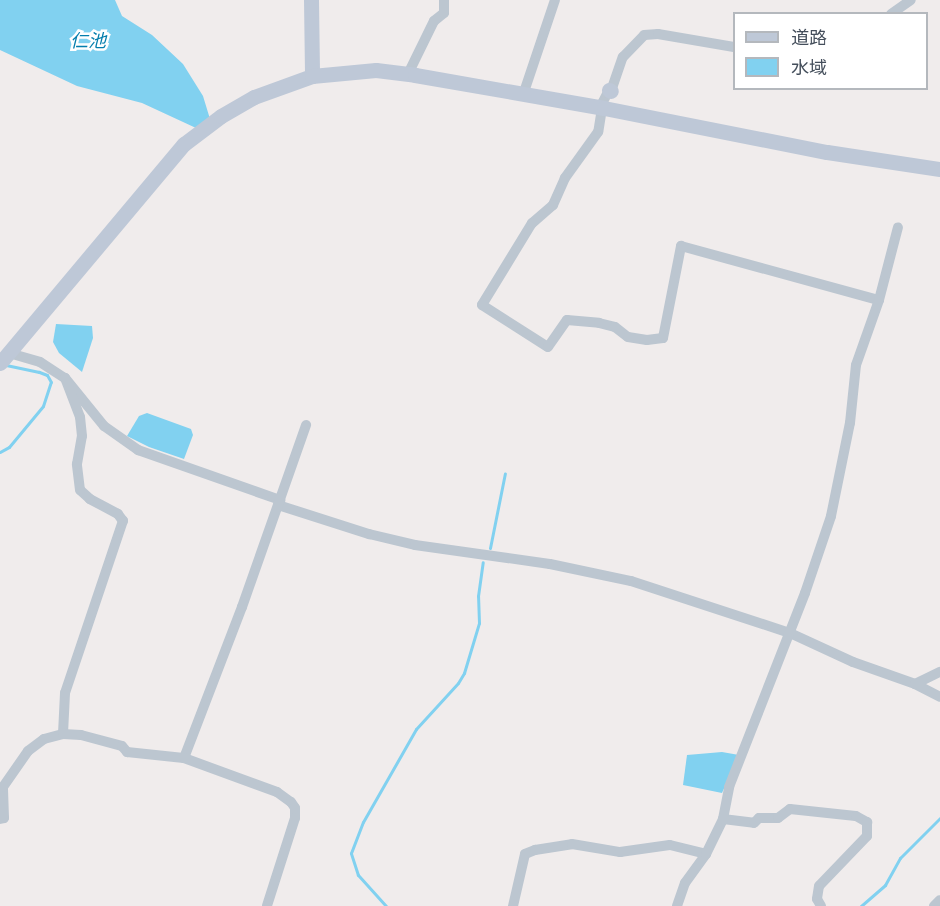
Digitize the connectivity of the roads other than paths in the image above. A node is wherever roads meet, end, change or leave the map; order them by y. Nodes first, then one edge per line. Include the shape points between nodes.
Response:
1 (311, 0) edge
2 (444, 0) edge
3 (555, 0) edge
4 (911, 0) edge
5 (894, 12) edge
6 (733, 47) edge
7 (408, 74) junction
8 (312, 76) junction
9 (523, 95) junction
10 (604, 108) junction
11 (940, 169) edge
12 (898, 227) dead end
13 (879, 300) junction
14 (4, 358) edge
15 (65, 378) junction
16 (306, 425) dead end
17 (279, 503) junction
18 (790, 633) junction
19 (940, 672) edge
20 (915, 684) junction
21 (940, 697) edge
22 (63, 734) junction
23 (184, 758) junction
24 (0, 819) edge
25 (723, 819) junction
26 (706, 854) junction
27 (940, 900) edge
28 (267, 906) edge
29 (513, 906) edge
30 (677, 906) edge
31 (821, 906) edge
32 (934, 906) edge

1 - 8 street
2 - 7 street via 444,13 434,21
3 - 9 street
4 - 5 street
6 - 10 street via 644,35 623,57 603,102
7 - 8 street via 376,70
7 - 9 street
8 - 14 street via 254,97 184,144
9 - 10 street
10 - 11 street via 827,152
10 - 13 street via 598,132 565,178 559,195 532,223 482,305 548,346 567,320 615,327 628,337 663,338 681,246
12 - 13 street
13 - 18 street via 856,365 850,423 831,516
14 - 15 street via 40,362
15 - 17 street via 104,426 138,450
15 - 22 street via 80,417 80,490 123,521 65,693
16 - 17 street
17 - 18 street via 369,534 415,545 550,564 631,581
17 - 23 street
18 - 20 street via 853,662
18 - 25 street via 729,787
19 - 20 street
20 - 21 street
22 - 23 street via 122,746 127,752
22 - 24 street via 44,739 28,751 3,787 4,818
23 - 28 street via 277,792 295,808
25 - 26 street
25 - 31 street via 754,823 759,818 778,818 790,809 856,816 867,822 867,836 819,886 817,899
26 - 29 street via 670,845 620,852 572,844 535,850 525,854
26 - 30 street via 685,883
27 - 32 street

